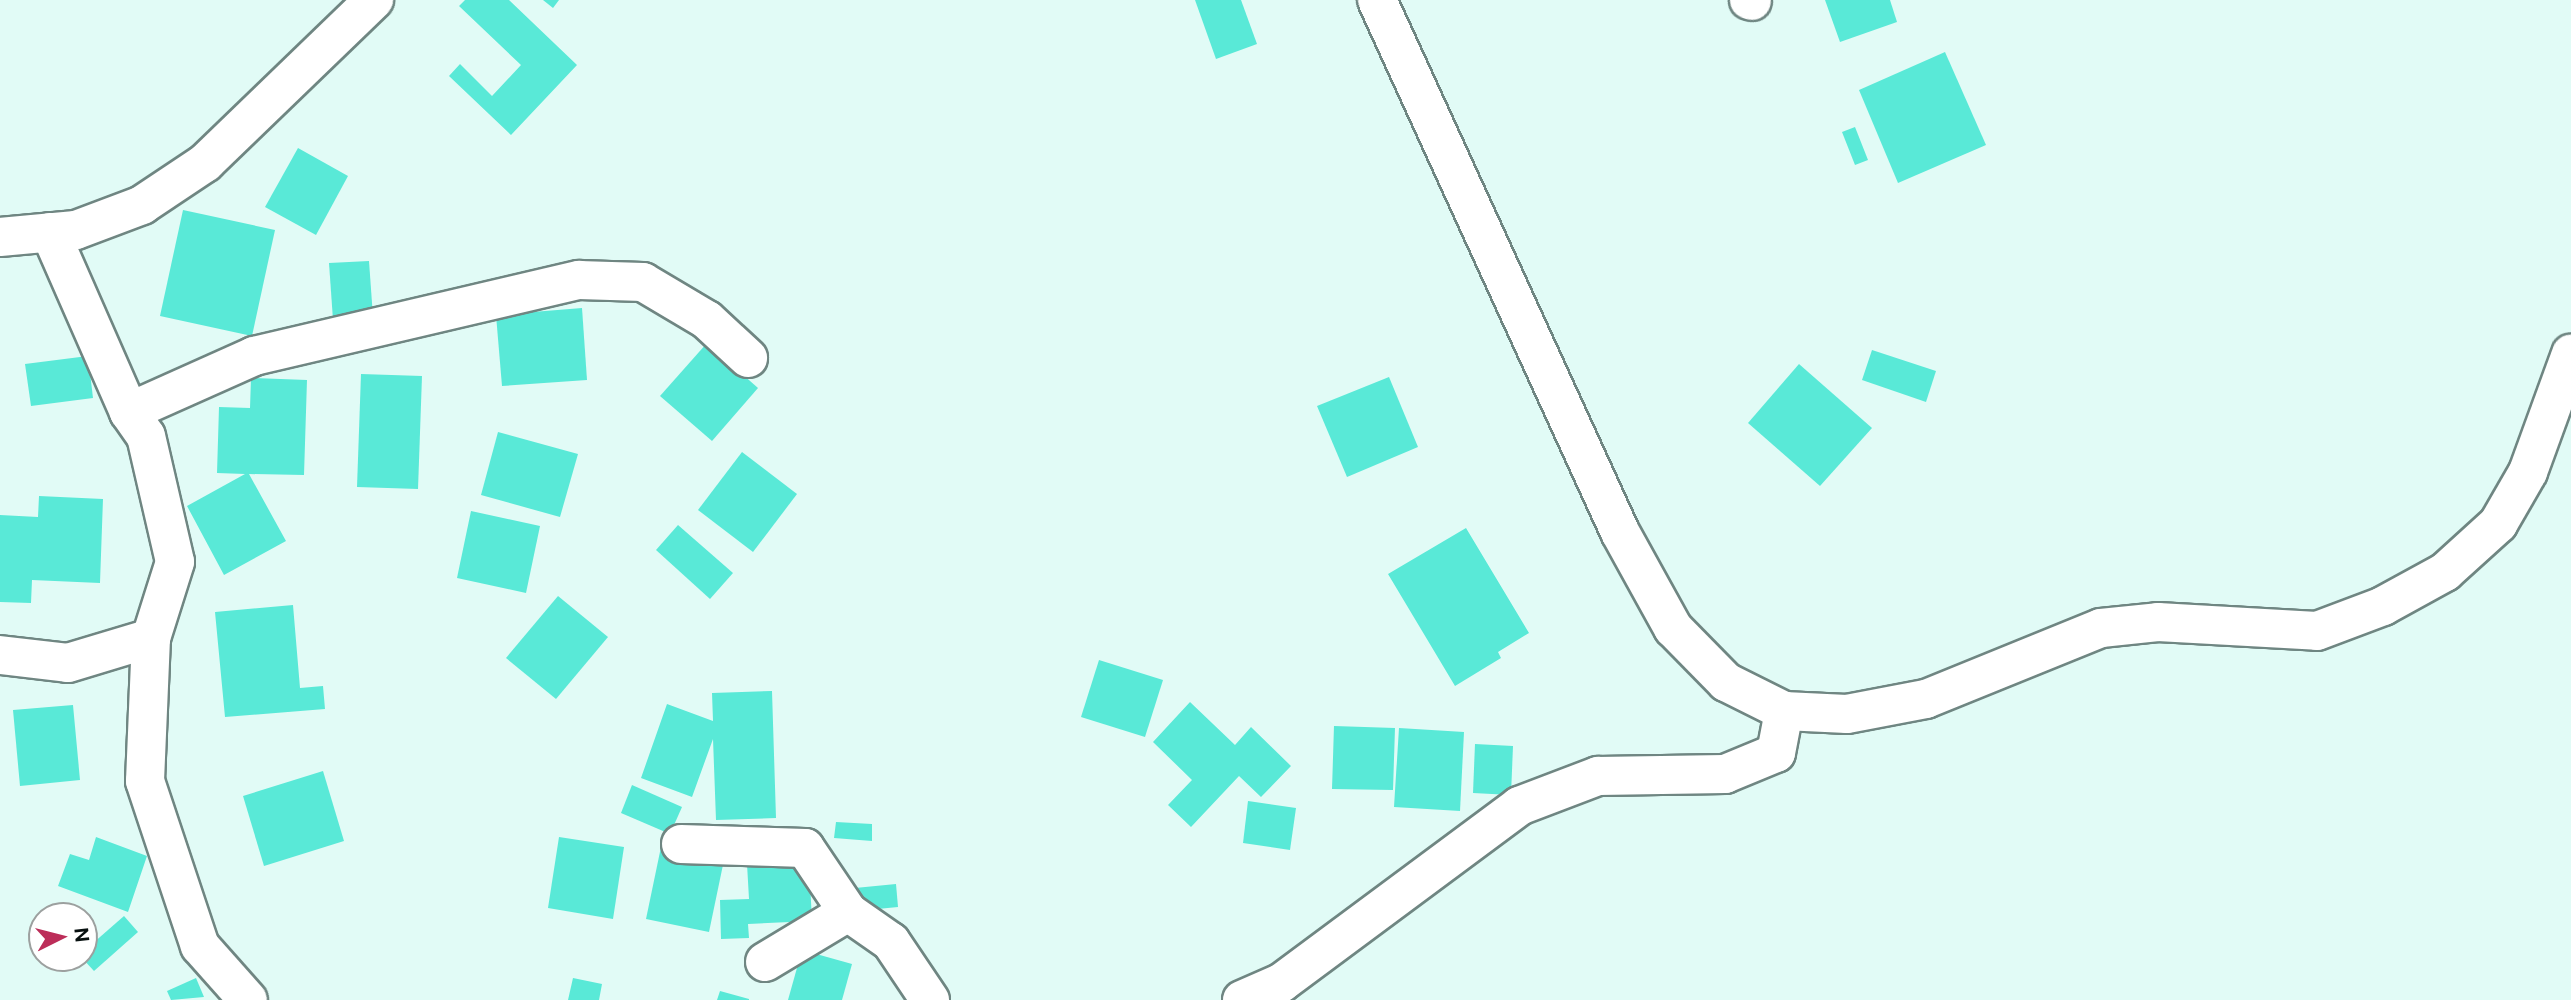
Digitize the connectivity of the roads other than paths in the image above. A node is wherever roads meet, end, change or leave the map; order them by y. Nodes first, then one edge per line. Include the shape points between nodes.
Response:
1 (374, 0) edge
2 (1377, 0) edge
3 (50, 232) junction
4 (0, 237) edge
5 (2571, 355) edge
6 (748, 358) dead end
7 (129, 412) junction
8 (151, 638) junction
9 (0, 655) edge
10 (1784, 711) junction
11 (681, 844) dead end
12 (848, 912) junction
13 (765, 962) dead end
14 (248, 1000) edge
15 (930, 1000) edge
16 (1242, 1000) edge

1 - 3 street via 205,163 142,205 76,230
2 - 10 street via 1620,533 1673,628 1726,682
3 - 4 street
3 - 7 street
5 - 10 street via 2528,472 2498,524 2445,572 2383,606 2317,631 2158,622 2101,628 1926,699 1847,714
6 - 7 street via 707,320 643,282 579,280 254,356
7 - 8 street via 146,436 174,562
8 - 9 street via 68,663
8 - 14 street via 145,781 200,946
10 - 16 street via 1776,753 1725,774 1598,776 1519,806 1281,983
11 - 12 street via 805,848
12 - 13 street
12 - 15 street via 891,942

